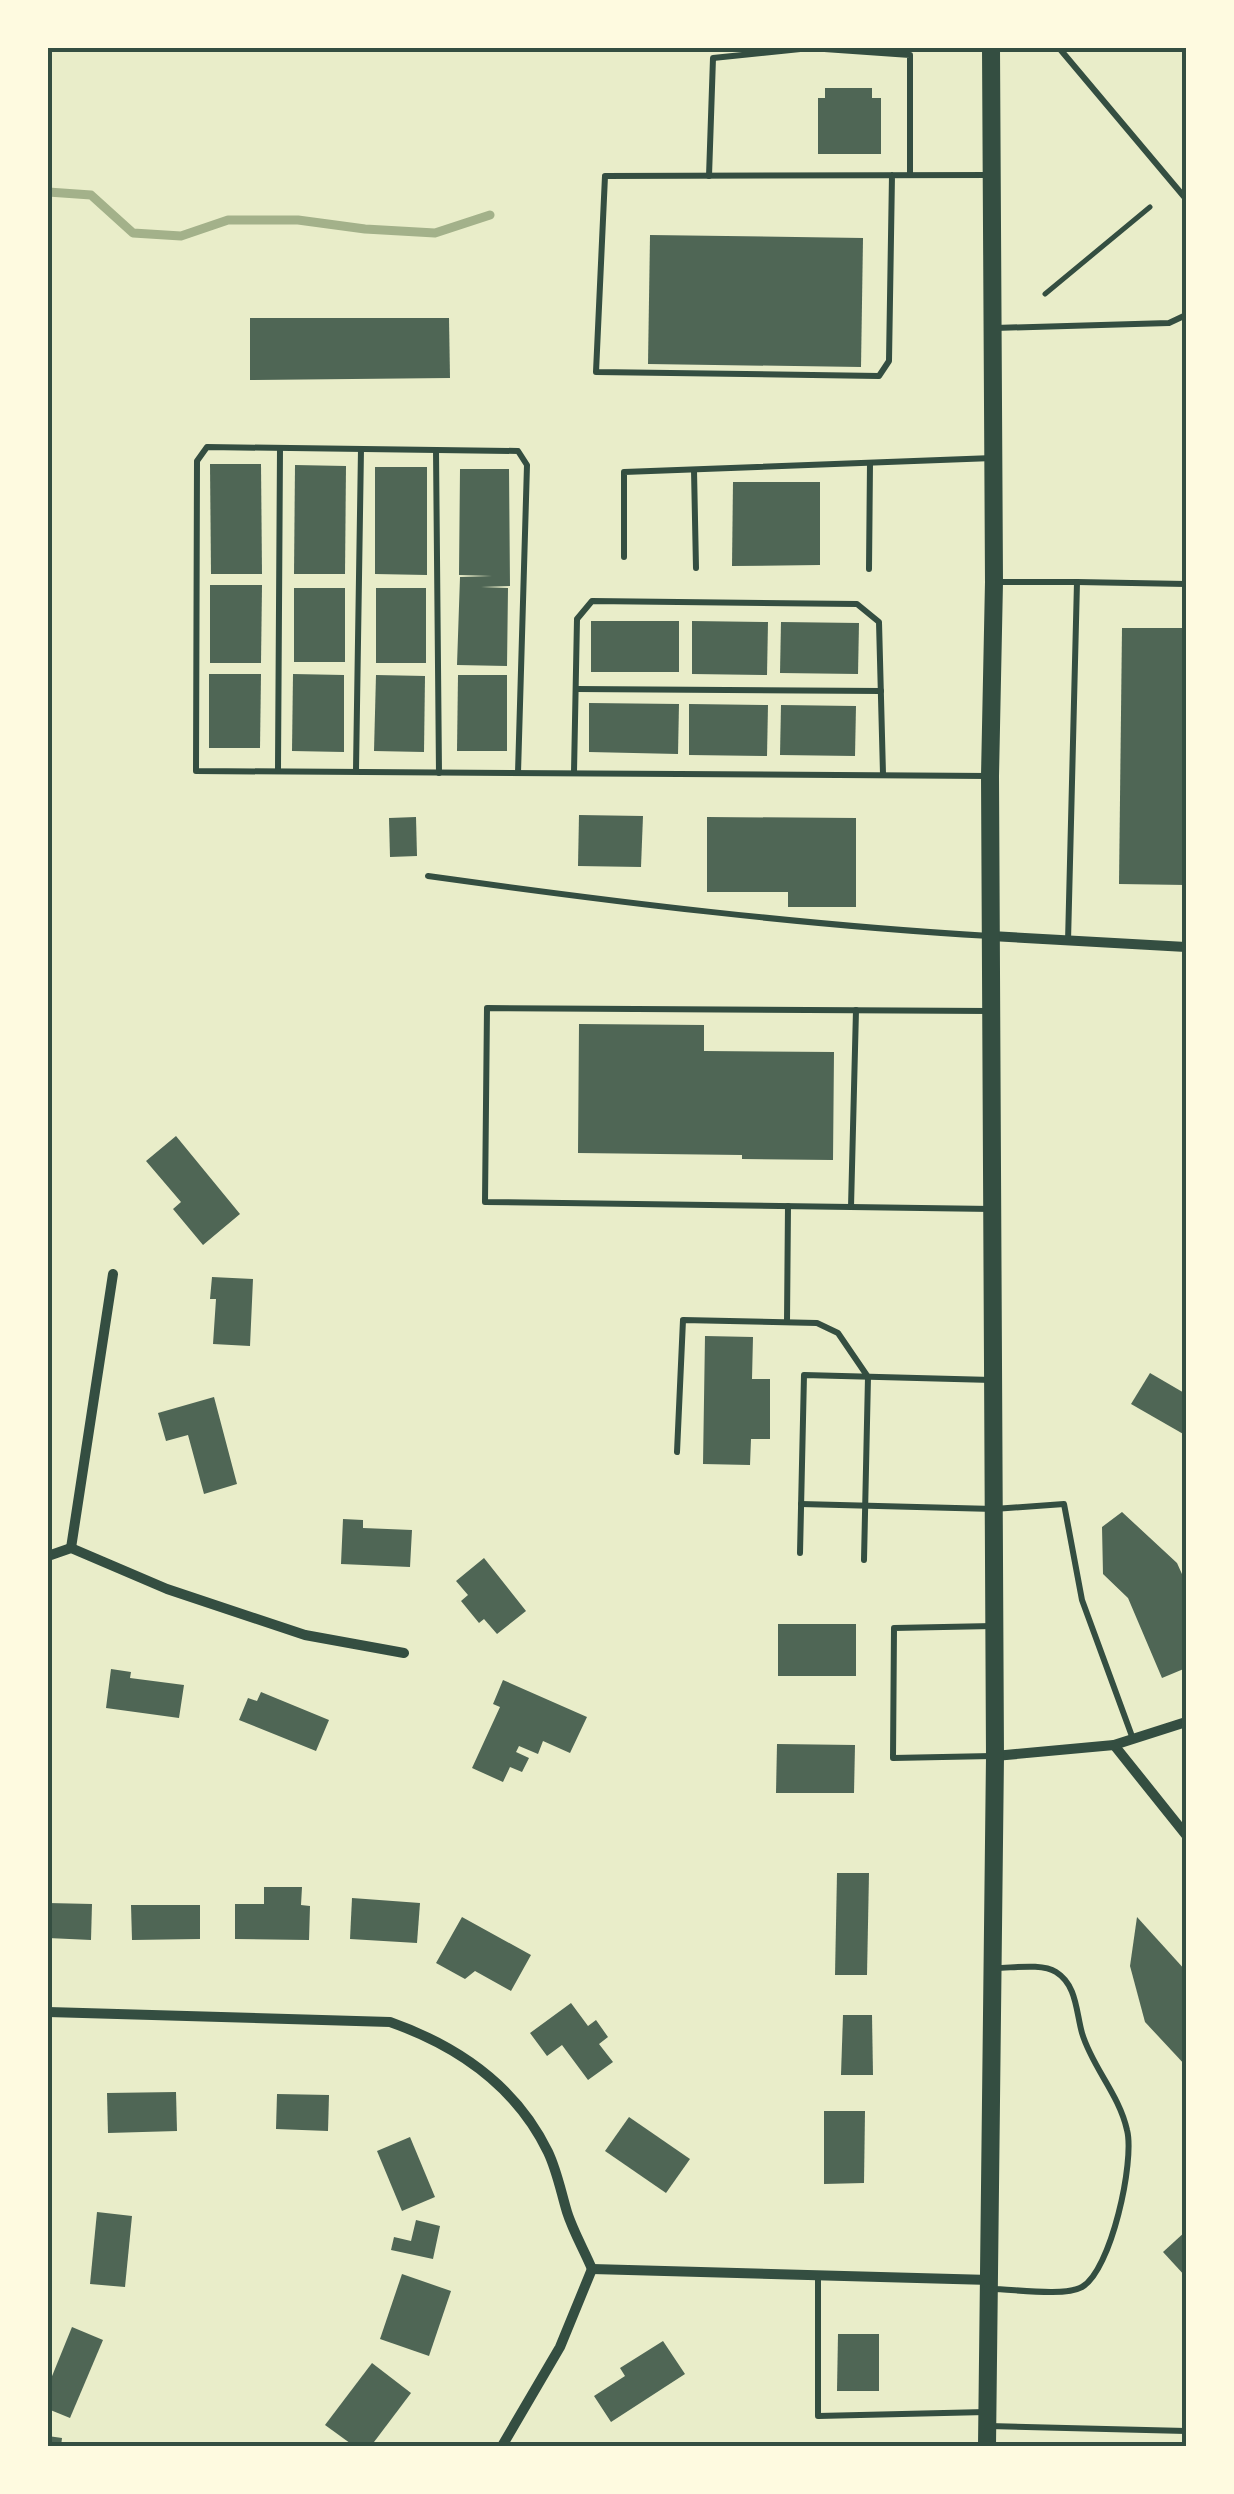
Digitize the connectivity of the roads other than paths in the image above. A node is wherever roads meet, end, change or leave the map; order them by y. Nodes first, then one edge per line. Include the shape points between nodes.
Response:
1 (991, 48) edge
2 (1059, 48) edge
3 (892, 175) junction
4 (910, 175) junction
5 (992, 175) junction
6 (708, 176) junction
7 (1186, 200) edge
8 (1186, 314) edge
9 (994, 328) junction
10 (280, 448) junction
11 (360, 449) junction
12 (436, 450) junction
13 (994, 458) junction
14 (870, 462) junction
15 (694, 470) junction
16 (624, 558) dead end
17 (696, 568) dead end
18 (869, 570) dead end
19 (994, 582) junction
20 (1077, 582) junction
21 (1186, 584) edge
22 (576, 689) junction
23 (881, 691) junction
24 (278, 769) junction
25 (356, 770) junction
26 (439, 772) junction
27 (518, 772) junction
28 (574, 772) junction
29 (883, 774) junction
30 (990, 776) junction
31 (428, 876) dead end
32 (991, 936) junction
33 (1068, 943) junction
34 (1186, 947) edge
35 (856, 1010) junction
36 (992, 1011) junction
37 (788, 1206) junction
38 (851, 1207) junction
39 (993, 1209) junction
40 (112, 1274) dead end
41 (787, 1322) junction
42 (868, 1377) junction
43 (994, 1380) junction
44 (677, 1452) dead end
45 (801, 1504) junction
46 (865, 1506) junction
47 (994, 1509) junction
48 (70, 1548) junction
49 (800, 1553) dead end
50 (48, 1556) edge
51 (864, 1560) dead end
52 (994, 1626) junction
53 (404, 1653) dead end
54 (1186, 1722) edge
55 (1133, 1740) junction
56 (1114, 1745) junction
57 (995, 1756) junction
58 (1186, 1836) edge
59 (993, 1968) junction
60 (48, 2012) edge
61 (592, 2269) junction
62 (818, 2275) junction
63 (990, 2284) junction
64 (987, 2419) junction
65 (1186, 2431) edge
66 (502, 2446) edge
67 (987, 2446) edge

1 - 5 main road
2 - 7 lane
3 - 4 lane
3 - 6 lane
3 - 6 lane via 889,361 879,376 596,372 605,176
4 - 5 lane
4 - 6 lane via 910,55 810,48 713,58
5 - 9 main road
8 - 9 lane via 1169,323
9 - 13 main road
10 - 11 lane
10 - 24 lane
10 - 24 lane via 207,447 197,461 196,771
11 - 12 lane
11 - 25 lane
12 - 26 lane
12 - 27 lane via 518,450 527,465
13 - 14 lane
13 - 19 main road
14 - 15 lane
14 - 18 lane
15 - 16 lane via 624,472
15 - 17 lane
19 - 20 lane
19 - 30 main road
20 - 21 lane
20 - 33 lane
22 - 23 lane
22 - 23 lane via 577,620 592,601 857,604 880,622
22 - 28 lane
23 - 29 lane
24 - 25 lane
25 - 26 lane
26 - 27 lane
27 - 28 lane
28 - 29 lane
29 - 30 lane
30 - 32 main road
31 - 32 lane via 668,910
32 - 33 street
32 - 36 main road
33 - 34 street
35 - 36 lane
35 - 37 lane via 487,1008 485,1202
35 - 38 lane
36 - 39 main road
37 - 38 lane
37 - 41 lane
38 - 39 lane
39 - 43 main road
40 - 48 street
41 - 42 lane via 817,1323 838,1333
41 - 44 lane via 683,1320
42 - 43 lane
42 - 45 lane via 804,1375
42 - 46 lane
43 - 47 main road
45 - 46 lane
45 - 49 lane
46 - 47 lane
46 - 51 lane
47 - 52 main road
47 - 55 lane via 1064,1504 1082,1600
48 - 50 street
48 - 53 street via 166,1590 305,1635
52 - 57 main road
52 - 57 lane via 894,1628 893,1758
54 - 55 street
55 - 56 street
56 - 57 street
56 - 58 street
57 - 59 main road
59 - 63 main road
59 - 63 lane via 1052,1968 1066,1980 1083,2036 1128,2132 1128,2166 1112,2234 1084,2286 1070,2291
60 - 61 street via 390,2022 428,2036 476,2065 526,2116 548,2152
61 - 62 street
61 - 66 street via 545,2375
62 - 63 street
62 - 64 lane via 818,2416
63 - 64 main road
64 - 65 lane
64 - 67 main road

